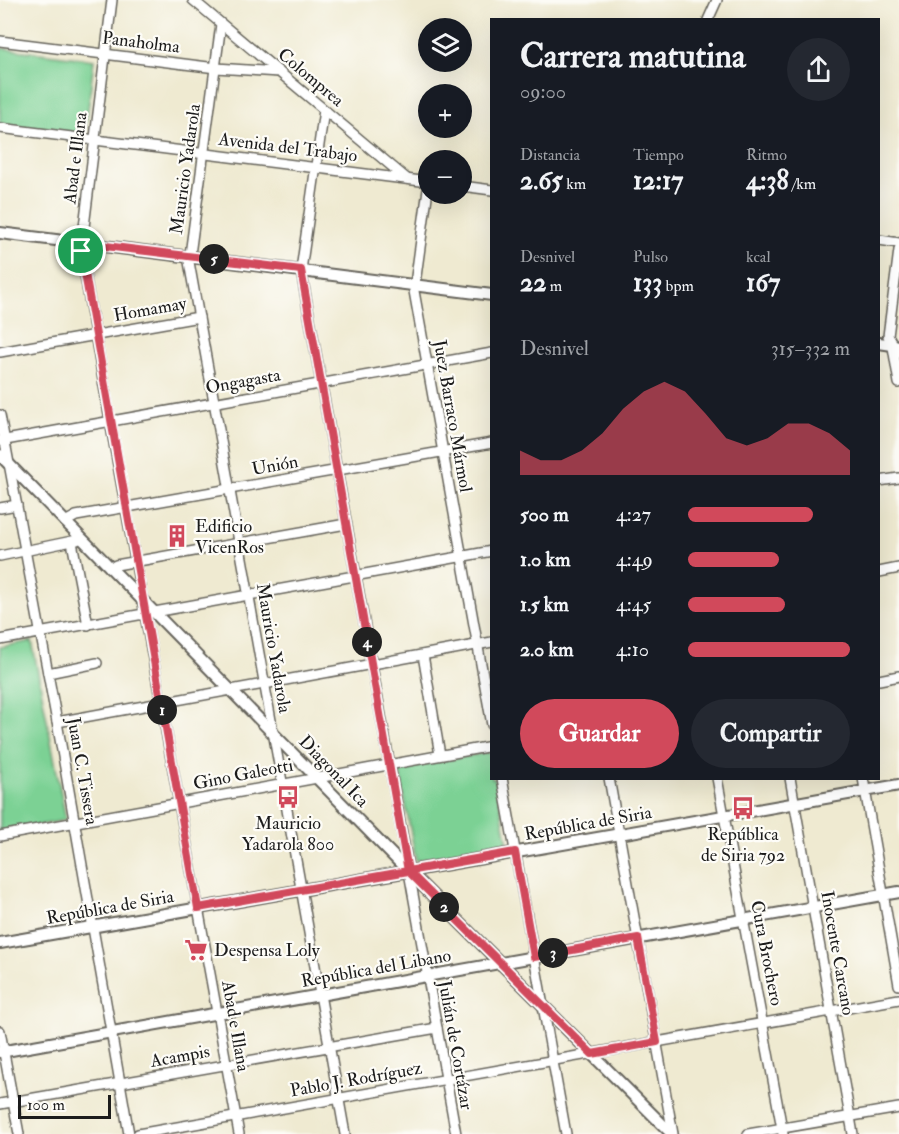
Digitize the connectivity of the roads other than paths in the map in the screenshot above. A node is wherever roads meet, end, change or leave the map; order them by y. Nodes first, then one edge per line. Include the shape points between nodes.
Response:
1 (112, 0) edge
2 (193, 0) edge
3 (717, 0) edge
4 (709, 18) edge
5 (221, 24) junction
6 (0, 41) edge
7 (104, 54) junction
8 (216, 68) junction
9 (279, 72) junction
10 (324, 110) junction
11 (0, 129) edge
12 (93, 140) junction
13 (204, 153) junction
14 (315, 168) junction
15 (407, 179) junction
16 (418, 180) edge
17 (472, 187) edge
18 (490, 190) edge
19 (426, 204) edge
20 (0, 233) edge
21 (880, 240) edge
22 (81, 243) junction
23 (899, 243) edge
24 (899, 250) edge
25 (189, 256) junction
26 (301, 270) junction
27 (414, 286) junction
28 (490, 295) edge
29 (199, 317) junction
30 (96, 335) junction
31 (880, 343) edge
32 (897, 348) edge
33 (0, 352) edge
34 (490, 353) edge
35 (426, 365) junction
36 (899, 383) edge
37 (320, 384) junction
38 (214, 403) junction
39 (0, 415) edge
40 (110, 421) junction
41 (2, 440) edge
42 (490, 442) edge
43 (442, 452) junction
44 (0, 455) edge
45 (9, 465) junction
46 (336, 471) junction
47 (899, 478) edge
48 (880, 481) edge
49 (229, 490) junction
50 (17, 505) junction
51 (125, 507) junction
52 (0, 508) edge
53 (65, 522) junction
54 (346, 524) junction
55 (76, 540) junction
56 (238, 543) junction
57 (26, 551) junction
58 (490, 551) edge
59 (0, 556) edge
60 (461, 557) junction
61 (135, 561) junction
62 (110, 568) junction
63 (899, 568) edge
64 (880, 572) edge
65 (355, 576) junction
66 (248, 596) junction
67 (142, 601) junction
68 (149, 614) junction
69 (88, 625) junction
70 (41, 633) junction
71 (0, 640) edge
72 (490, 642) edge
73 (477, 645) junction
74 (423, 655) junction
75 (97, 663) dead end
76 (371, 664) junction
77 (48, 673) junction
78 (899, 676) edge
79 (880, 680) edge
80 (263, 684) junction
81 (231, 690) junction
82 (160, 703) junction
83 (490, 714) edge
84 (57, 722) junction
85 (272, 730) junction
86 (490, 746) edge
87 (440, 755) junction
88 (389, 764) junction
89 (316, 776) junction
90 (502, 780) edge
91 (609, 780) edge
92 (717, 780) edge
93 (790, 780) edge
94 (863, 780) edge
95 (282, 783) junction
96 (899, 784) edge
97 (865, 790) junction
98 (179, 803) junction
99 (795, 803) junction
100 (723, 816) junction
101 (75, 822) junction
102 (619, 834) junction
103 (0, 836) edge
104 (515, 852) junction
105 (408, 871) junction
106 (301, 890) junction
107 (899, 892) edge
108 (883, 894) junction
109 (813, 907) junction
110 (198, 908) junction
111 (744, 919) junction
112 (93, 927) junction
113 (638, 938) junction
114 (0, 943) edge
115 (534, 957) junction
116 (501, 963) junction
117 (427, 976) junction
118 (899, 985) edge
119 (320, 995) junction
120 (899, 999) edge
121 (543, 1004) junction
122 (831, 1011) junction
123 (217, 1014) junction
124 (764, 1023) junction
125 (436, 1028) junction
126 (0, 1031) edge
127 (111, 1033) junction
128 (657, 1042) junction
129 (329, 1047) junction
130 (2, 1052) edge
131 (592, 1054) junction
132 (553, 1060) junction
133 (226, 1065) junction
134 (446, 1079) junction
135 (120, 1083) junction
136 (339, 1098) junction
137 (13, 1102) junction
138 (0, 1104) edge
139 (899, 1108) edge
140 (236, 1116) junction
141 (850, 1116) junction
142 (783, 1131) edge
143 (19, 1134) edge
144 (129, 1134) edge
145 (138, 1134) edge
146 (239, 1134) edge
147 (345, 1134) edge
148 (456, 1134) edge
149 (567, 1134) edge
150 (673, 1134) edge
151 (748, 1134) edge
152 (853, 1134) edge

1 - 7 street, Abad e Illana
2 - 5 street, Colomprea
3 - 4 street
5 - 8 street, Mauricio Yadarola
5 - 9 street, Colomprea
6 - 7 street, Panaholma
7 - 8 street, Panaholma
7 - 12 street, Abad e Illana
8 - 9 street, Panaholma
8 - 13 street, Mauricio Yadarola
9 - 10 street, Colomprea
10 - 14 street, Julián de Cortázar
10 - 15 street, Colomprea
11 - 12 street, Avenida del Trabajo
12 - 13 street, Avenida del Trabajo
12 - 22 street, Abad e Illana
13 - 14 street, Avenida del Trabajo
13 - 25 street, Mauricio Yadarola
14 - 15 street, Avenida del Trabajo
14 - 26 street, Julián de Cortázar
15 - 16 street, Avenida del Trabajo
17 - 18 street
19 - 27 street, Juez Barraco Mármol
20 - 22 main road
21 - 23 street
22 - 25 main road
22 - 30 street, Abad e Illana
24 - 32 street via 888,336
25 - 26 main road
25 - 29 street, Mauricio Yadarola
26 - 27 main road
26 - 37 street, Julián de Cortázar
27 - 28 main road
27 - 35 street, Juez Barraco Mármol
29 - 30 street, Homamay
29 - 38 street, Mauricio Yadarola
30 - 33 street, Homamay
30 - 40 street, Abad e Illana
31 - 32 main road
32 - 36 street
34 - 35 street, Ongagasta
35 - 37 street, Ongagasta
35 - 43 street, Juez Barraco Mármol
37 - 38 street, Ongagasta
37 - 46 street, Julián de Cortázar
38 - 40 street, Ongagasta
38 - 49 street, Mauricio Yadarola
39 - 41 street, Juan C. Tissera
40 - 41 street, Ongagasta
40 - 51 street, Abad e Illana
41 - 45 street, Juan C. Tissera
42 - 43 street, Unión
43 - 46 street, Unión
43 - 60 street, Juez Barraco Mármol
44 - 45 main road, Diagonal Ica
45 - 50 street, Juan C. Tissera
45 - 53 main road, Diagonal Ica
46 - 49 street, Unión
46 - 54 street, Julián de Cortázar
47 - 48 street
49 - 51 street, Unión
49 - 56 street, Mauricio Yadarola
50 - 52 street
50 - 57 street, Juan C. Tissera
51 - 53 street, Unión via 76,516
51 - 61 street, Abad e Illana
53 - 55 main road, Diagonal Ica
54 - 56 street
54 - 65 street, Julián de Cortázar
55 - 57 street
55 - 62 main road, Diagonal Ica
55 - 69 street
56 - 61 street
56 - 66 street, Mauricio Yadarola
57 - 59 street
57 - 70 street, Juan C. Tissera
58 - 60 street
60 - 65 street
60 - 73 street, Juez Barraco Mármol
61 - 62 street
61 - 67 street, Abad e Illana
62 - 67 main road, Diagonal Ica
63 - 64 street
65 - 66 street
65 - 76 street, Julián de Cortázar
66 - 68 street
66 - 80 street, Mauricio Yadarola
67 - 68 main road, Diagonal Ica
68 - 69 street
68 - 81 main road, Diagonal Ica
68 - 82 street, Abad e Illana
69 - 70 street
70 - 71 street
70 - 77 street, Juan C. Tissera
72 - 73 street
73 - 74 street
73 - 83 street, Juez Barraco Mármol
74 - 76 street
74 - 87 street
75 - 77 street
76 - 80 street
76 - 88 street, Julián de Cortázar
77 - 84 street, Juan C. Tissera
78 - 79 street
80 - 81 street
80 - 85 street, Mauricio Yadarola
81 - 82 street
81 - 85 main road, Diagonal Ica
82 - 84 street
82 - 98 street, Abad e Illana
84 - 101 street, Juan C. Tissera
85 - 89 main road, Diagonal Ica
85 - 95 street, Mauricio Yadarola
86 - 87 street, Gino Galeotti
87 - 88 street, Gino Galeotti
88 - 89 street, Gino Galeotti
88 - 105 street, Julián de Cortázar
89 - 95 street, Gino Galeotti
89 - 105 main road, Diagonal Ica
90 - 104 street
91 - 102 street
92 - 100 street, Cura Brochero
93 - 99 street, Inocente Carcano
94 - 97 street
95 - 98 street, Gino Galeotti
95 - 106 street, Mauricio Yadarola
96 - 97 main road, República de Siria
97 - 99 main road, República de Siria
97 - 108 street
98 - 101 street, Gino Galeotti
98 - 110 street, Abad e Illana
99 - 100 main road, República de Siria
99 - 109 street, Inocente Carcano
100 - 102 main road, República de Siria
100 - 111 street, Cura Brochero
101 - 103 street, Gino Galeotti
101 - 112 street, Juan C. Tissera
102 - 104 main road, República de Siria
102 - 113 street
104 - 105 main road, República de Siria
104 - 115 street
105 - 106 main road, República de Siria
105 - 116 main road, Diagonal Ica
105 - 117 street, Julián de Cortázar
106 - 110 main road, República de Siria
106 - 119 street, Mauricio Yadarola
107 - 108 main road, República del Libano
108 - 109 main road, República del Libano
108 - 118 street
109 - 111 main road, República del Libano
109 - 122 street, Inocente Carcano
110 - 112 main road, República de Siria
110 - 123 street, Abad e Illana
111 - 113 main road, República del Libano
111 - 124 street, Cura Brochero
112 - 114 main road, República de Siria
112 - 127 street, Juan C. Tissera
113 - 115 main road, República del Libano
113 - 128 street
115 - 116 main road, República del Libano
115 - 121 street
116 - 117 main road, República del Libano
116 - 121 main road, Diagonal Ica
117 - 119 main road, República del Libano
117 - 125 street, Julián de Cortázar
119 - 123 main road, República del Libano
119 - 129 street, Mauricio Yadarola
120 - 122 street, Pablo J. Rodríguez
121 - 131 main road, Diagonal Ica
121 - 132 street
122 - 124 street, Pablo J. Rodríguez
122 - 141 street, Inocente Carcano
123 - 127 main road, República del Libano
123 - 133 street, Abad e Illana
124 - 128 street, Pablo J. Rodríguez
124 - 142 street, Cura Brochero
125 - 129 street, Acampis
125 - 134 street, Julián de Cortázar
126 - 130 street
127 - 130 main road, República del Libano
127 - 135 street, Juan C. Tissera
128 - 131 street, Pablo J. Rodríguez
128 - 150 street
129 - 133 street, Acampis
129 - 136 street, Mauricio Yadarola
130 - 137 street
131 - 132 street, Pablo J. Rodríguez
131 - 150 main road, Diagonal Ica
132 - 134 street, Pablo J. Rodríguez
132 - 149 street
133 - 135 street, Acampis
133 - 140 street, Abad e Illana
134 - 136 street, Pablo J. Rodríguez
134 - 148 street, Julián de Cortázar
135 - 137 street, Acampis
135 - 144 street, Juan C. Tissera
136 - 140 street, Pablo J. Rodríguez
136 - 147 street, Mauricio Yadarola
137 - 138 street, Acampis
137 - 143 street
139 - 141 street
140 - 145 street, Pablo J. Rodríguez
140 - 146 street, Abad e Illana
141 - 142 street
141 - 152 street, Inocente Carcano
142 - 151 street

